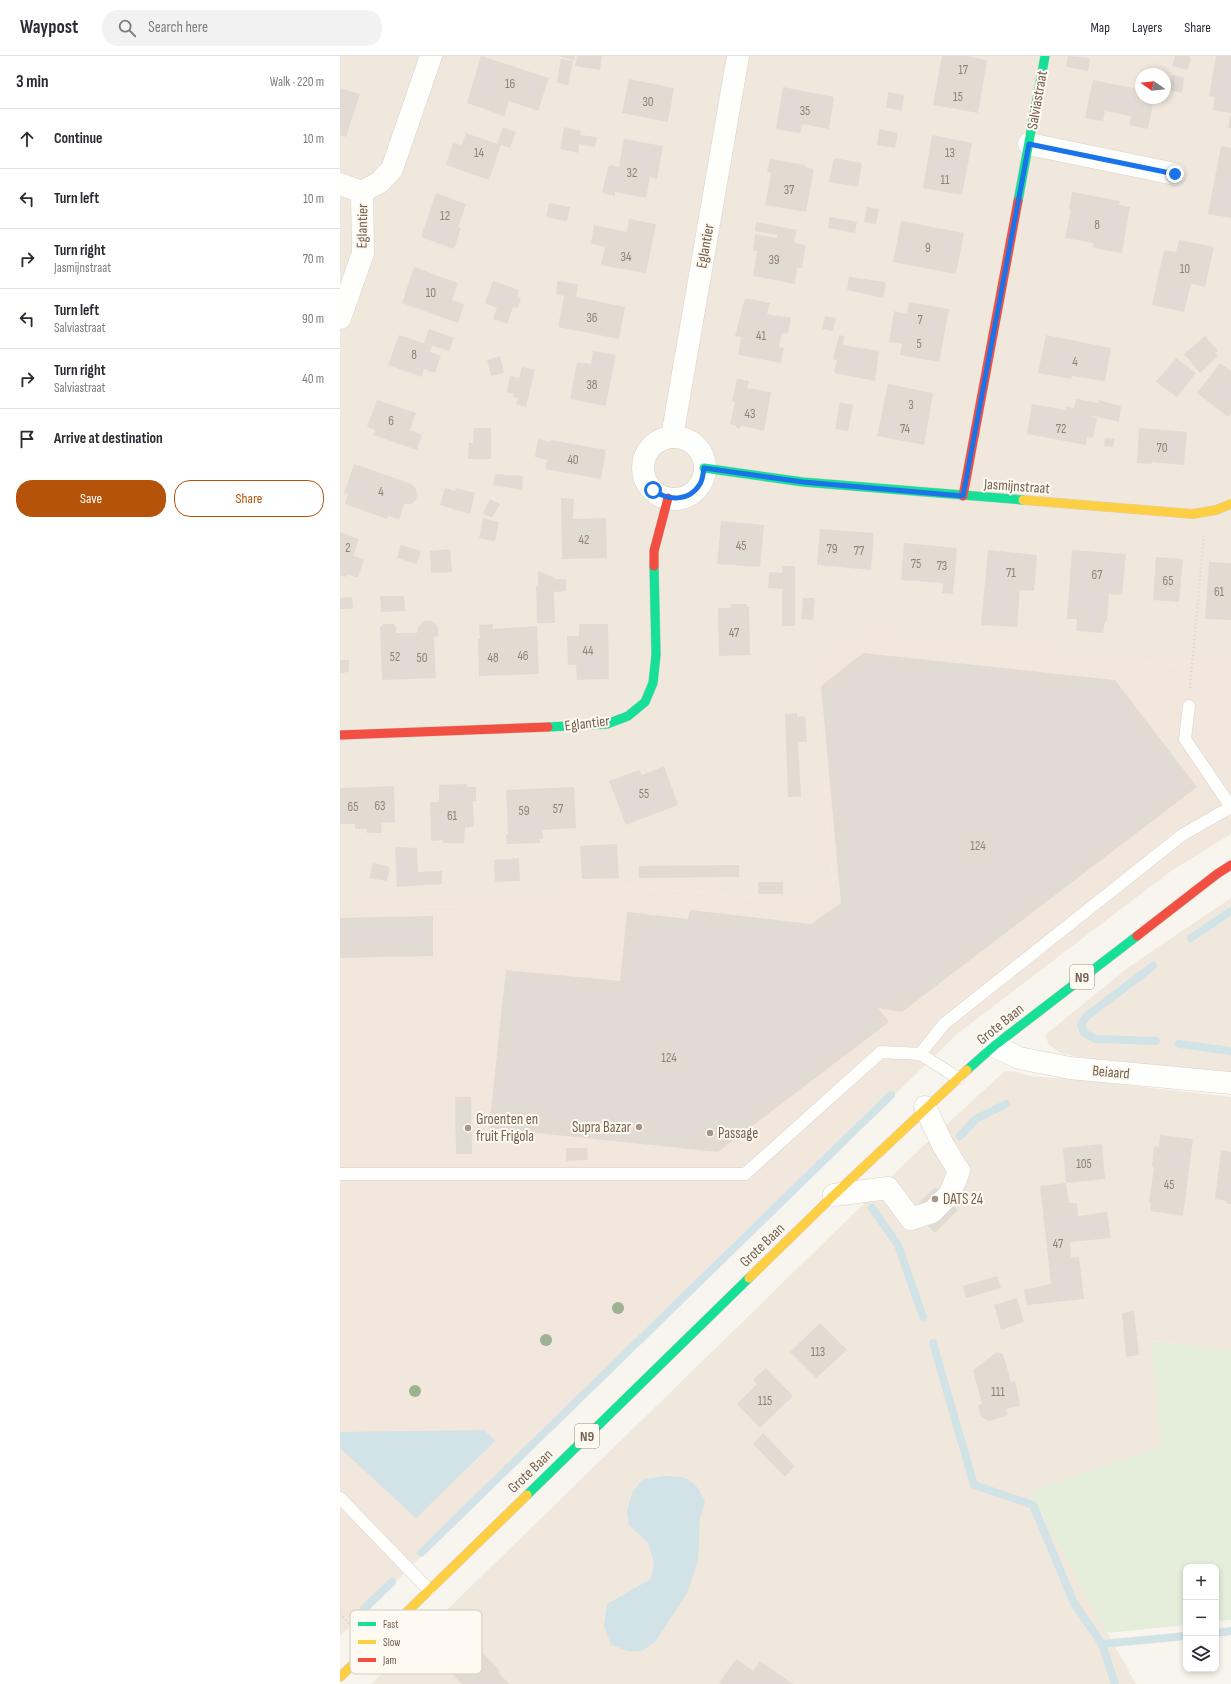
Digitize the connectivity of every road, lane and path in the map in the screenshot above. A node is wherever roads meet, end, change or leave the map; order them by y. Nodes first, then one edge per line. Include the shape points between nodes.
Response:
1 (431, 56) edge
2 (738, 56) edge
3 (1045, 56) edge
4 (1029, 144) junction
5 (1175, 174) dead end
6 (340, 184) edge
7 (362, 192) junction
8 (340, 318) edge
9 (672, 437) junction
10 (704, 468) junction
11 (963, 496) junction
12 (668, 498) junction
13 (1231, 504) edge
14 (1203, 512) junction
15 (1189, 706) joint
16 (340, 735) edge
17 (1231, 865) edge
18 (994, 1046) junction
19 (920, 1054) junction
20 (958, 1078) junction
21 (1231, 1083) edge
22 (925, 1108) junction
23 (340, 1174) edge
24 (834, 1195) junction
25 (340, 1498) edge
26 (429, 1590) junction
27 (409, 1610) edge
28 (350, 1667) edge
29 (340, 1677) edge

1 - 7 street, Eglantier via 392,170 380,182
2 - 9 street, Eglantier
3 - 4 street, Salviastraat
4 - 5 street, Salviastraat
4 - 11 street, Salviastraat
6 - 7 street
7 - 8 street, Eglantier via 363,253
9 - 10 street via 679,437 692,443 703,459
9 - 12 street via 657,442 648,451 644,461 647,484
10 - 11 street, Jasmijnstraat via 803,482
10 - 12 street via 701,483 694,491 678,498
11 - 14 street, Jasmijnstraat via 1193,514
12 - 16 street, Eglantier via 654,551 656,655 653,683 645,702 628,716 607,724
13 - 14 street, Jasmijnstraat
14 - 15 path via 1204,543
15 - 19 lane via 1185,739 1231,807 1176,840 944,1024
17 - 18 street, Grote Baan / N9
18 - 20 street, Grote Baan / N9
18 - 21 street, Beiaard via 1019,1058 1070,1068
19 - 20 lane
19 - 23 lane via 880,1052 745,1174
20 - 22 street, Grote Baan / N9
22 - 24 street, Grote Baan / N9
22 - 24 street via 959,1171 950,1194 932,1212 911,1219 888,1188
24 - 26 street, Grote Baan / N9
25 - 26 lane
26 - 27 street, Grote Baan / N9
28 - 29 street, Grote Baan / N9

